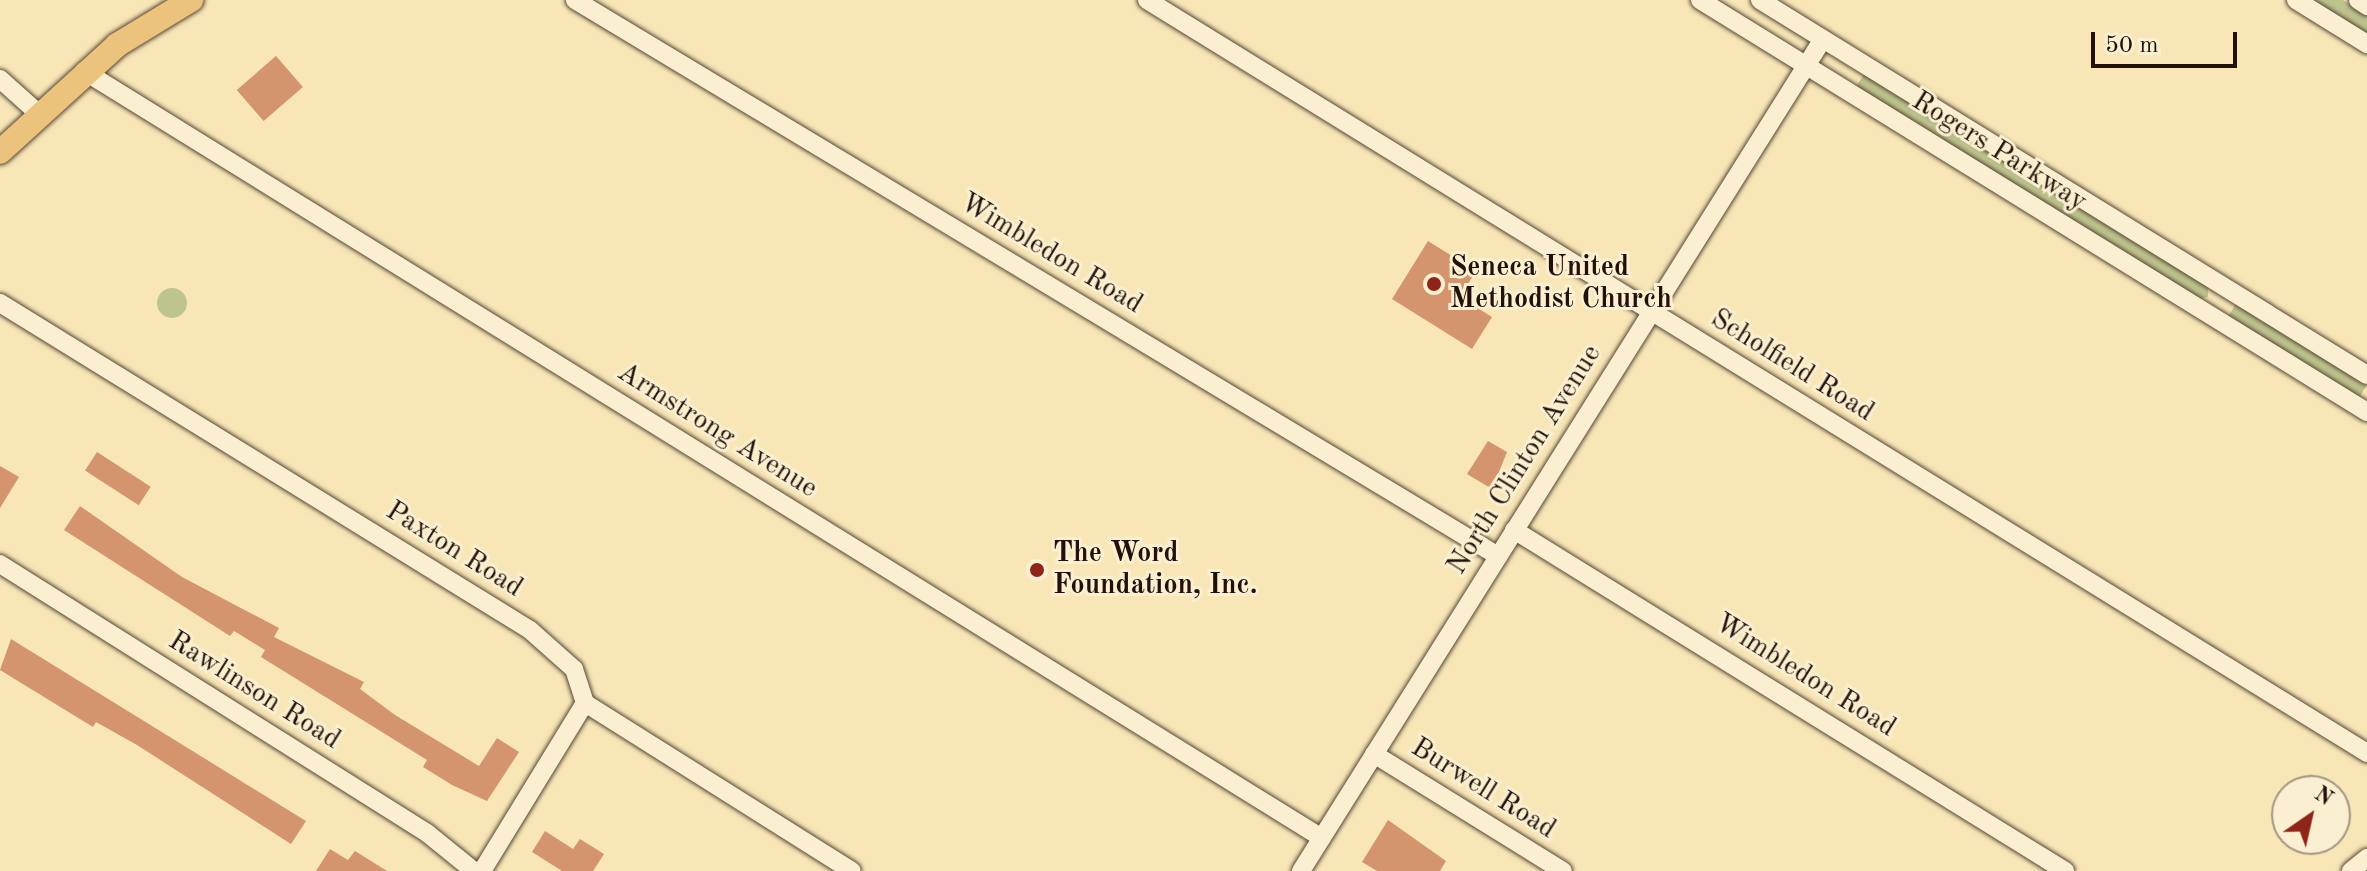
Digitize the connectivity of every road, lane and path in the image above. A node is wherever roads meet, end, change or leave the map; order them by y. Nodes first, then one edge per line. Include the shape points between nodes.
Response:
1 (191, 0) edge
2 (575, 0) edge
3 (1147, 0) edge
4 (1700, 0) edge
5 (2296, 0) edge
6 (2358, 0) edge
7 (1767, 4) edge
8 (2367, 6) edge
9 (1758, 36) junction
10 (1823, 39) junction
11 (2367, 44) edge
12 (1807, 66) junction
13 (84, 71) junction
14 (0, 79) edge
15 (38, 113) junction
16 (0, 152) edge
17 (2227, 288) junction
18 (0, 303) edge
19 (1651, 312) junction
20 (2210, 315) junction
21 (2367, 375) edge
22 (2367, 412) edge
23 (1514, 530) junction
24 (1498, 556) junction
25 (0, 564) edge
26 (585, 703) junction
27 (2367, 753) edge
28 (1374, 754) junction
29 (1322, 838) junction
30 (2367, 858) edge
31 (474, 871) edge
32 (482, 871) edge
33 (852, 871) edge
34 (1301, 871) edge
35 (1563, 871) edge
36 (2065, 871) edge
37 (2351, 871) edge

1 - 13 main road
2 - 24 street, Wimbledon Road
3 - 19 street, Scholfield Road
4 - 9 street, Rogers Parkway
5 - 11 street
6 - 8 street
7 - 9 street, Rogers Parkway
7 - 10 street, Rogers Parkway
9 - 12 street, Rogers Parkway
10 - 12 street, North Clinton Avenue
10 - 17 street, Rogers Parkway
12 - 19 street, North Clinton Avenue
12 - 20 street, Rogers Parkway
13 - 15 main road
13 - 29 street, Armstrong Avenue
14 - 15 street
15 - 16 main road
17 - 20 street
17 - 21 street, Rogers Parkway
18 - 26 street, Paxton Road via 550,644 574,669
19 - 23 street, North Clinton Avenue
19 - 27 street, Scholfield Road
20 - 22 street, Rogers Parkway
23 - 24 street, North Clinton Avenue
23 - 36 street, Wimbledon Road
24 - 28 street, North Clinton Avenue
25 - 31 street, Rawlinson Road via 427,833
26 - 32 street
26 - 33 street
28 - 29 street, North Clinton Avenue
28 - 35 street, Burwell Road
29 - 34 street, North Clinton Avenue
30 - 37 street

